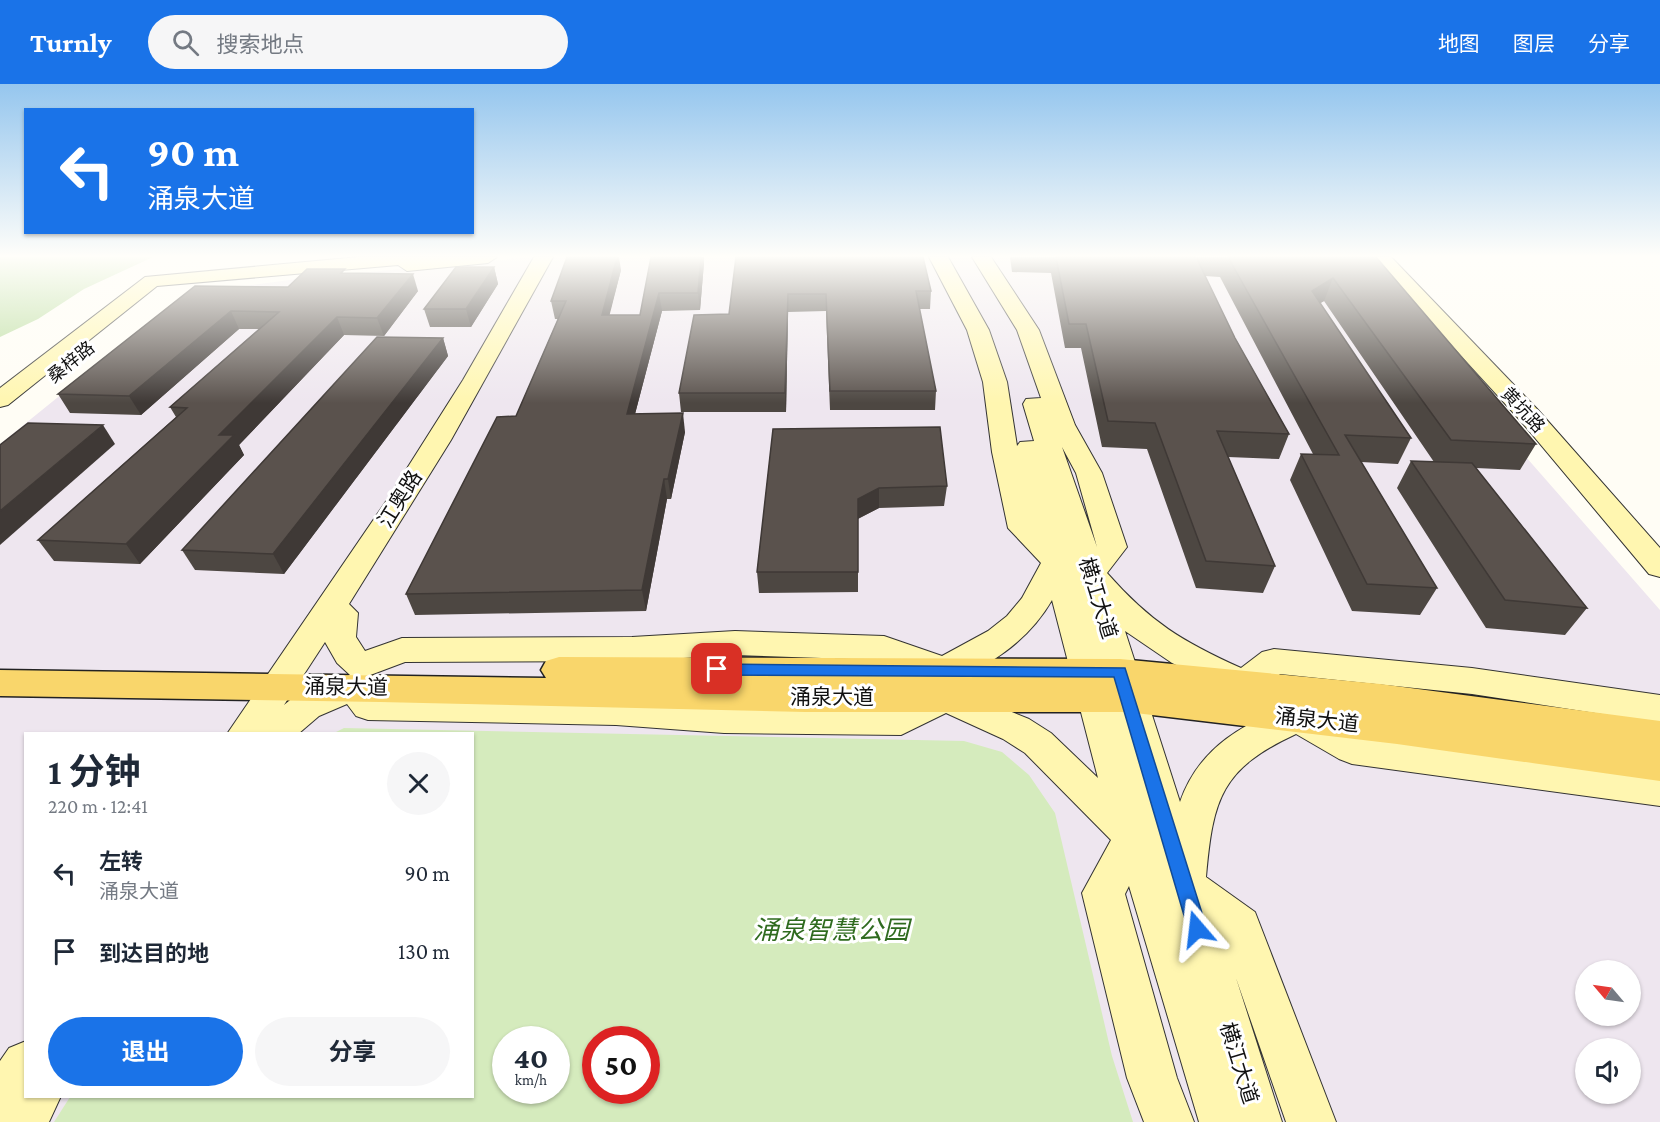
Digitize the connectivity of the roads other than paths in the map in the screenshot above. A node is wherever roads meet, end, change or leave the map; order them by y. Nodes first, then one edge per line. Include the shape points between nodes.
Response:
1 (120, 305) edge
2 (141, 305) edge
3 (518, 305) edge
4 (528, 305) edge
5 (965, 305) edge
6 (982, 305) edge
7 (995, 305) edge
8 (1012, 305) edge
9 (1426, 305) edge
10 (1440, 305) edge
11 (0, 400) edge
12 (0, 420) edge
13 (1660, 545) edge
14 (1058, 561) junction
15 (1660, 567) edge
16 (1091, 574) junction
17 (342, 613) junction
18 (0, 660) edge
19 (293, 676) junction
20 (357, 677) junction
21 (0, 683) edge
22 (945, 684) junction
23 (1244, 684) junction
24 (1108, 685) junction
25 (1660, 709) edge
26 (1298, 718) junction
27 (246, 732) edge
28 (266, 732) edge
29 (274, 732) edge
30 (1660, 736) edge
31 (1660, 765) edge
32 (1660, 790) edge
33 (1134, 837) junction
34 (1184, 886) junction
35 (24, 1068) edge
36 (35, 1098) edge
37 (0, 1105) edge
38 (20, 1122) edge
39 (1168, 1122) edge
40 (1224, 1122) edge
41 (1257, 1122) edge
42 (1311, 1122) edge

1 - 11 street, 桑梓路
2 - 12 street, 桑梓路
3 - 19 street, 江奥路
4 - 17 street, 江奥路 via 419,495
5 - 14 street via 978,330 995,382 1022,528
6 - 14 street, 横江大道 via 999,336
7 - 16 street, 横江大道 via 1012,335
8 - 16 street via 1028,330 1063,425 1089,473 1112,547
9 - 15 street, 黄坑路 via 1529,415
10 - 13 street, 黄坑路
14 - 22 street via 1019,624
14 - 24 street, 横江大道
16 - 23 street via 1148,633
16 - 24 street, 横江大道
17 - 19 street, 江奥路
17 - 20 street via 338,629 342,648
18 - 19 main road, 涌泉大道
19 - 20 main road, 涌泉大道
19 - 21 main road, 涌泉大道
19 - 27 street, 江奥路
19 - 28 street, 江奥路
20 - 22 main road, 涌泉大道 via 561,670
20 - 22 street via 368,706 616,711 724,719 901,721
20 - 29 street via 307,706
22 - 24 main road, 涌泉大道
22 - 33 street via 1038,743
23 - 24 main road, 涌泉大道
23 - 25 street via 1274,661 1472,681
23 - 30 main road, 涌泉大道
24 - 26 main road, 涌泉大道
24 - 33 street, 横江大道
24 - 34 street, 横江大道
26 - 31 main road, 涌泉大道
26 - 32 street via 1352,749
26 - 34 street via 1232,752 1218,766 1199,803
33 - 39 street via 1103,893 1152,1078
33 - 40 street, 横江大道
34 - 41 street, 横江大道
34 - 42 street via 1240,926
35 - 37 street
36 - 38 street

